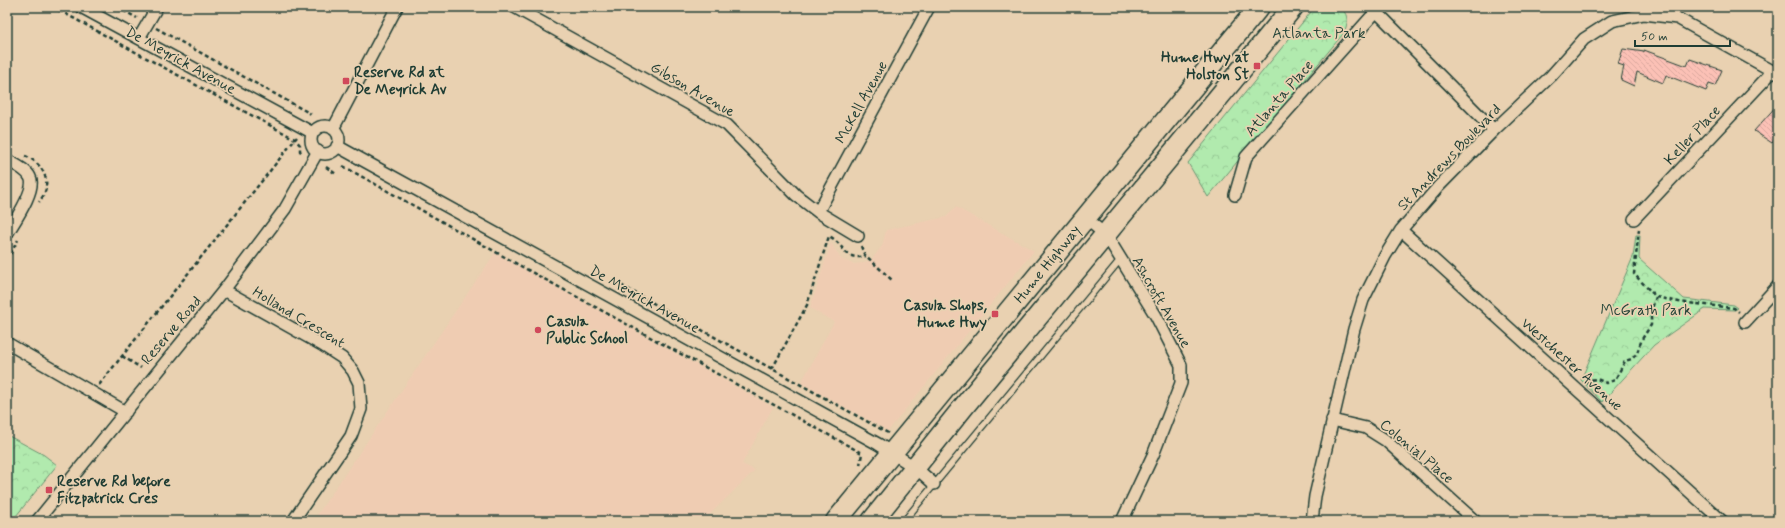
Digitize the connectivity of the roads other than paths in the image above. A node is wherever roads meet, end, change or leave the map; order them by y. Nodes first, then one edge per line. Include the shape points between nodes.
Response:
1 (81, 7) edge
2 (157, 7) edge
3 (397, 7) edge
4 (514, 7) edge
5 (929, 7) edge
6 (1259, 7) edge
7 (1293, 7) edge
8 (1376, 8) edge
9 (1644, 10) edge
10 (139, 38) junction
11 (1776, 72) edge
12 (333, 129) junction
13 (1494, 130) junction
14 (313, 133) junction
15 (337, 146) junction
16 (318, 152) junction
17 (7, 160) edge
18 (1235, 195) dead end
19 (818, 212) junction
20 (1636, 217) road end
21 (1085, 218) junction
22 (1401, 230) junction
23 (7, 234) edge
24 (1106, 235) junction
25 (858, 236) road end
26 (1120, 260) junction
27 (1778, 286) edge
28 (224, 290) junction
29 (1746, 321) road end
30 (7, 343) edge
31 (126, 412) junction
32 (1332, 420) junction
33 (893, 453) junction
34 (916, 468) junction
35 (934, 484) junction
36 (37, 521) edge
37 (293, 521) edge
38 (836, 521) edge
39 (872, 521) edge
40 (904, 521) edge
41 (1122, 521) edge
42 (1312, 521) edge
43 (1475, 521) edge
44 (1722, 521) edge

1 - 10 street, De Meyrick Avenue
2 - 10 street
3 - 12 street
4 - 19 street, Gibson Avenue via 727,125 796,195
5 - 19 street, McKell Avenue
6 - 21 highway, Hume Highway
7 - 24 highway, Hume Highway
8 - 13 street
8 - 18 street, Atlanta Place via 1246,157
9 - 11 street, St Andrews Boulevard via 1677,18
9 - 13 street, St Andrews Boulevard via 1612,21 1584,39 1551,76
10 - 14 street, De Meyrick Avenue
11 - 20 street, Keller Place
12 - 14 street via 320,127
12 - 15 street via 339,139
13 - 22 street, St Andrews Boulevard via 1439,186
14 - 16 street via 312,142
15 - 16 street via 331,152
15 - 33 street, De Meyrick Avenue
16 - 28 street, Reserve Road via 285,209
17 - 23 street via 30,176 32,187
19 - 25 street, Gibson Avenue
21 - 24 street, Ashcroft Avenue
21 - 33 highway, Hume Highway
22 - 32 street, St Andrews Boulevard via 1363,300
22 - 44 street, Westchester Avenue
24 - 26 street, Ashcroft Avenue
24 - 34 highway, Hume Highway
26 - 35 lane
26 - 41 street, Ashcroft Avenue via 1156,316 1181,364 1182,374 1181,383 1153,455
27 - 29 street
28 - 31 street, Reserve Road
28 - 37 street, Holland Crescent via 342,358 353,371 358,383 361,410 352,436
30 - 31 street
31 - 36 street, Reserve Road
32 - 42 street, St Andrews Boulevard
32 - 43 street, Colonial Place via 1366,428 1385,440
33 - 34 street, De Meyrick Avenue
33 - 38 highway, Hume Highway
34 - 35 street, De Meyrick Avenue
34 - 39 highway, Hume Highway
35 - 40 lane

